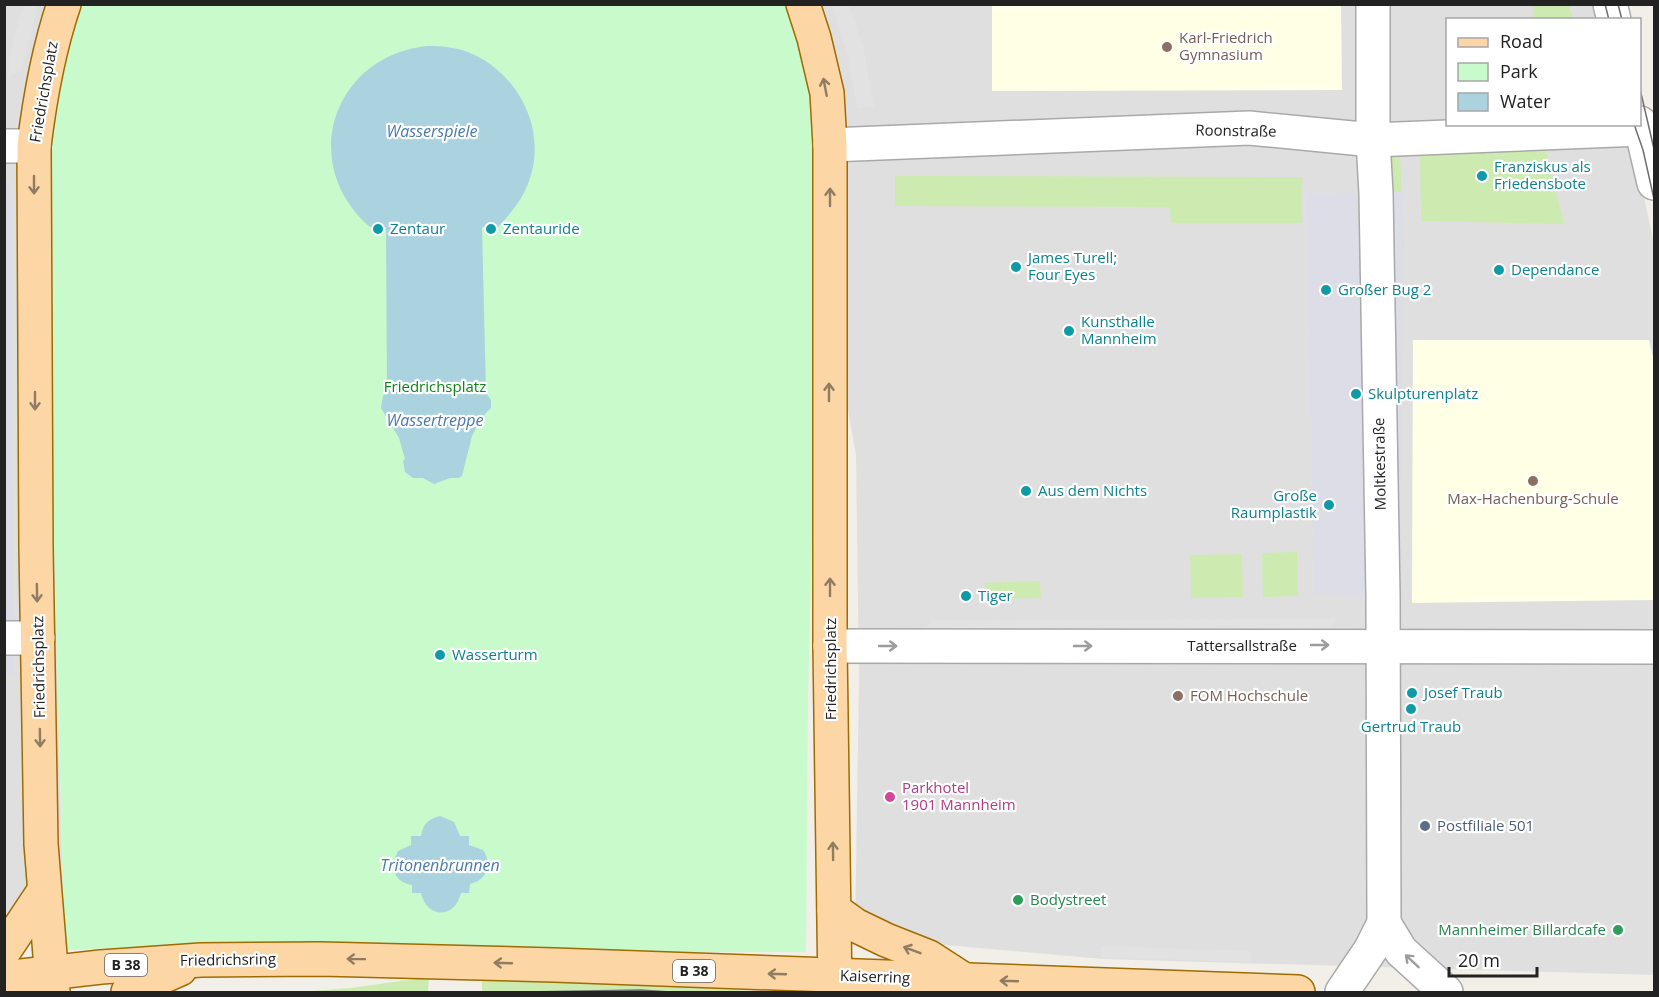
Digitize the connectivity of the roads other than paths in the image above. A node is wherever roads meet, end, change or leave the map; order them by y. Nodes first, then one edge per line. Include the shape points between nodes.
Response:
1 (64, 4) edge
2 (803, 4) edge
3 (1373, 4) edge
4 (1640, 126) edge
5 (1372, 140) junction
6 (830, 145) junction
7 (19, 146) edge
8 (1654, 183) edge
9 (4, 638) edge
10 (38, 638) junction
11 (1382, 645) junction
12 (830, 646) junction
13 (1654, 647) edge
14 (44, 891) junction
15 (834, 910) junction
16 (1384, 923) junction
17 (4, 951) edge
18 (201, 960) junction
19 (452, 962) joint
20 (4, 978) edge
21 (963, 979) junction
22 (157, 985) edge
23 (56, 986) edge
24 (832, 987) edge
25 (128, 993) edge
26 (1298, 993) edge
27 (1342, 993) edge
28 (1446, 993) edge

1 - 7 main road, Friedrichsplatz via 41,92
6 -> 2 main road, Friedrichsplatz via 827,93
3 - 5 street, Moltkestraße
4 - 5 street, Roonstraße
4 - 8 street
5 - 6 street, Roonstraße via 1249,128
5 - 11 street, Moltkestraße
12 -> 6 main road, Friedrichsplatz
7 -> 10 main road, Friedrichsplatz
9 - 10 street
10 -> 14 main road, Friedrichsplatz
12 -> 11 street, Tattersallstraße
11 - 13 street, Tattersallstraße
11 - 16 street, Moltkestraße
15 -> 12 main road, Friedrichsplatz
14 - 17 main road
14 - 23 main road, Friedrichsplatz
21 -> 15 main road via 929,957 855,925
15 - 24 main road, Friedrichsplatz
16 - 27 street, Moltkestraße
28 -> 16 street via 1401,951
19 -> 18 main road, Friedrichsring / B 38
18 - 22 main road
18 - 23 main road, Friedrichsring / B 38
24 -> 19 main road, Kaiserring / B 38
20 - 23 main road, Friedrichsring / B 38
21 - 24 main road, Kaiserring / B 38
26 -> 21 main road, Kaiserring / B 38
22 - 25 main road

